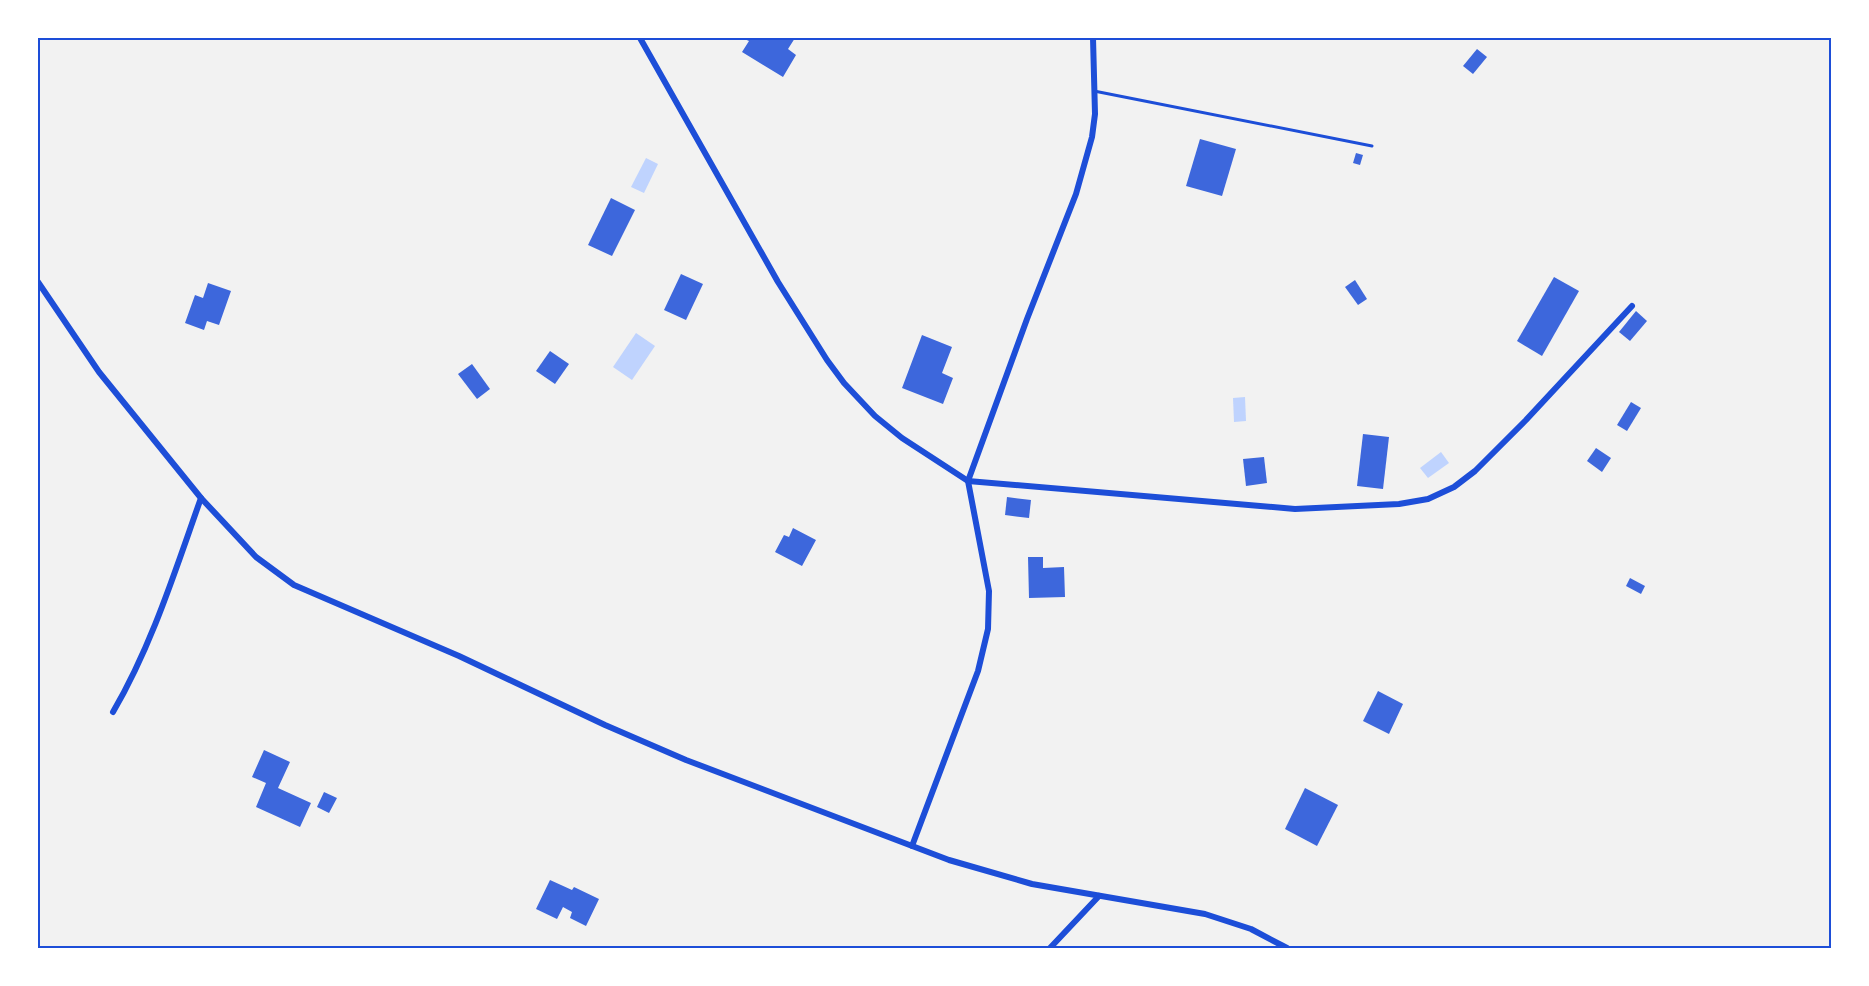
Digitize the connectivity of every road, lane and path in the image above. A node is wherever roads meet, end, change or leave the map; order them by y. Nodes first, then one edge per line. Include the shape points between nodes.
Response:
1 (640, 38) edge
2 (1093, 38) edge
3 (1094, 91) junction
4 (1372, 146) dead end
5 (38, 282) edge
6 (1632, 306) dead end
7 (968, 481) junction
8 (201, 498) junction
9 (113, 712) dead end
10 (912, 846) junction
11 (1099, 896) junction
12 (1050, 948) edge
13 (1287, 948) edge

1 - 7 street via 778,282 844,383 902,438
2 - 3 street
3 - 4 lane
3 - 7 street via 1092,137 1077,194
5 - 8 street via 99,372
6 - 7 street via 1475,471 1428,499 1399,504 1287,508
7 - 10 street via 989,591 988,629 978,672
8 - 9 street via 149,641
8 - 10 street via 256,557 304,590 686,760
10 - 11 street via 1004,877
11 - 12 street
11 - 13 street via 1221,919

